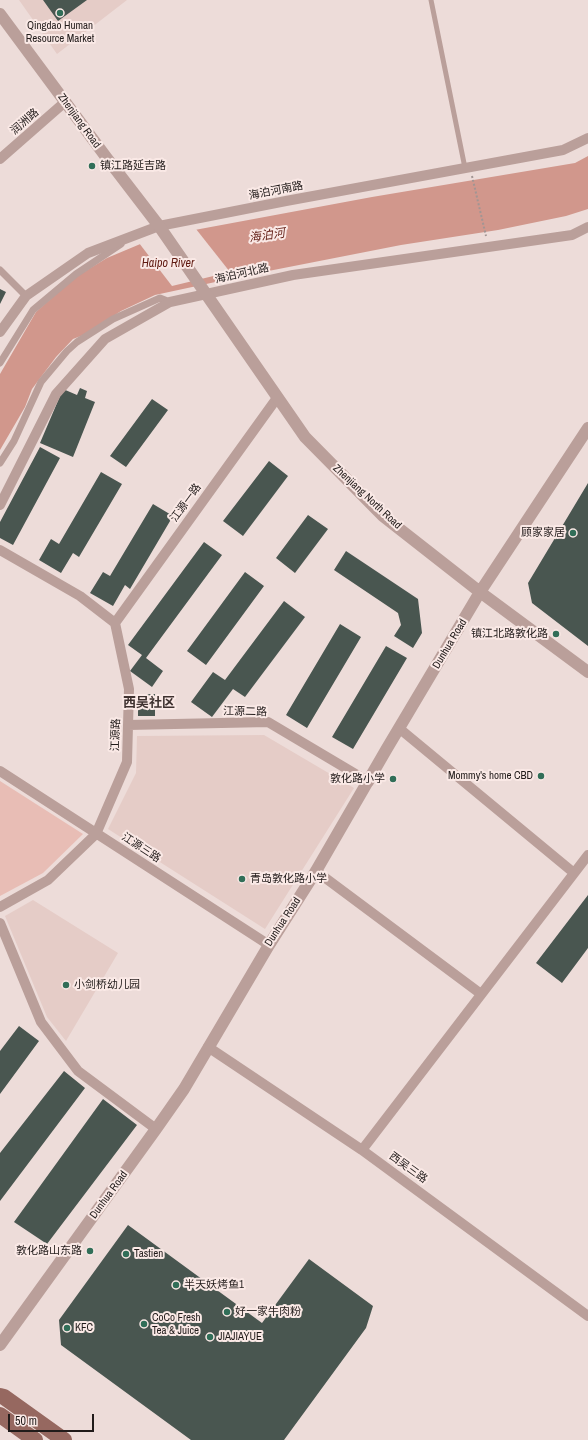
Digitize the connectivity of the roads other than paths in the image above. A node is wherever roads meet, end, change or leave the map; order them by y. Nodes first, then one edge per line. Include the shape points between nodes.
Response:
1 (431, 0) edge
2 (0, 14) edge
3 (65, 102) junction
4 (588, 138) edge
5 (2, 154) edge
6 (465, 168) junction
7 (159, 226) junction
8 (588, 227) edge
9 (131, 237) junction
10 (0, 270) edge
11 (207, 295) junction
12 (26, 296) junction
13 (170, 302) junction
14 (0, 332) edge
15 (0, 363) edge
16 (278, 398) junction
17 (588, 428) edge
18 (0, 463) edge
19 (0, 505) edge
20 (0, 550) edge
21 (480, 592) junction
22 (115, 623) junction
23 (588, 672) edge
24 (128, 725) junction
25 (400, 729) junction
26 (0, 772) edge
27 (369, 782) junction
28 (96, 834) junction
29 (588, 855) edge
30 (316, 871) junction
31 (574, 873) junction
32 (0, 907) edge
33 (0, 923) edge
34 (269, 945) junction
35 (481, 994) junction
36 (208, 1046) junction
37 (156, 1129) junction
38 (362, 1150) junction
39 (588, 1316) edge
40 (0, 1345) edge
41 (0, 1396) edge
42 (0, 1415) edge
43 (35, 1440) edge
44 (64, 1440) edge

1 - 6 lane
2 - 3 street, Zhenjiang Road
3 - 5 street, 润洲路
3 - 7 street, Zhenjiang Road
4 - 6 street, 海泊河南路 via 563,150
6 - 7 street, 海泊河南路
7 - 9 street, 海泊河南路
7 - 11 street, Zhenjiang Road
8 - 11 street, 海泊河北路 via 572,235 293,275
9 - 12 street, 海泊河南路 via 88,253
9 - 15 street via 76,274 33,310
10 - 12 street
11 - 13 street, 海泊河北路
11 - 16 street, Zhenjiang North Road
12 - 14 street, 海泊河南路
13 - 18 street via 160,298 113,319 66,351 40,382 14,441
13 - 19 street, 海泊河北路 via 105,339 56,394
16 - 21 street, Zhenjiang North Road via 305,437 383,516
16 - 22 street, 江源一路
17 - 21 street, Dunhua Road
20 - 22 street via 80,596
21 - 23 street, Zhenjiang North Road
21 - 25 street, Dunhua Road
22 - 24 street, 江源路 via 129,689
24 - 27 street, 江源二路 via 268,722
24 - 28 street, 江源路 via 127,762
25 - 27 street, Dunhua Road
25 - 31 street
26 - 28 street, 江源三路
27 - 30 street, Dunhua Road
28 - 32 street, 江源路 via 48,880
28 - 34 street, 江源三路
29 - 31 street
30 - 34 street, Dunhua Road
30 - 35 street
31 - 35 street
33 - 37 street via 41,1022 78,1071
34 - 36 street, Dunhua Road
35 - 38 street
36 - 37 street, Dunhua Road
36 - 38 street, 西吴三路
37 - 40 street, Dunhua Road
38 - 39 street, 西吴三路
41 - 44 main road
42 - 43 main road

